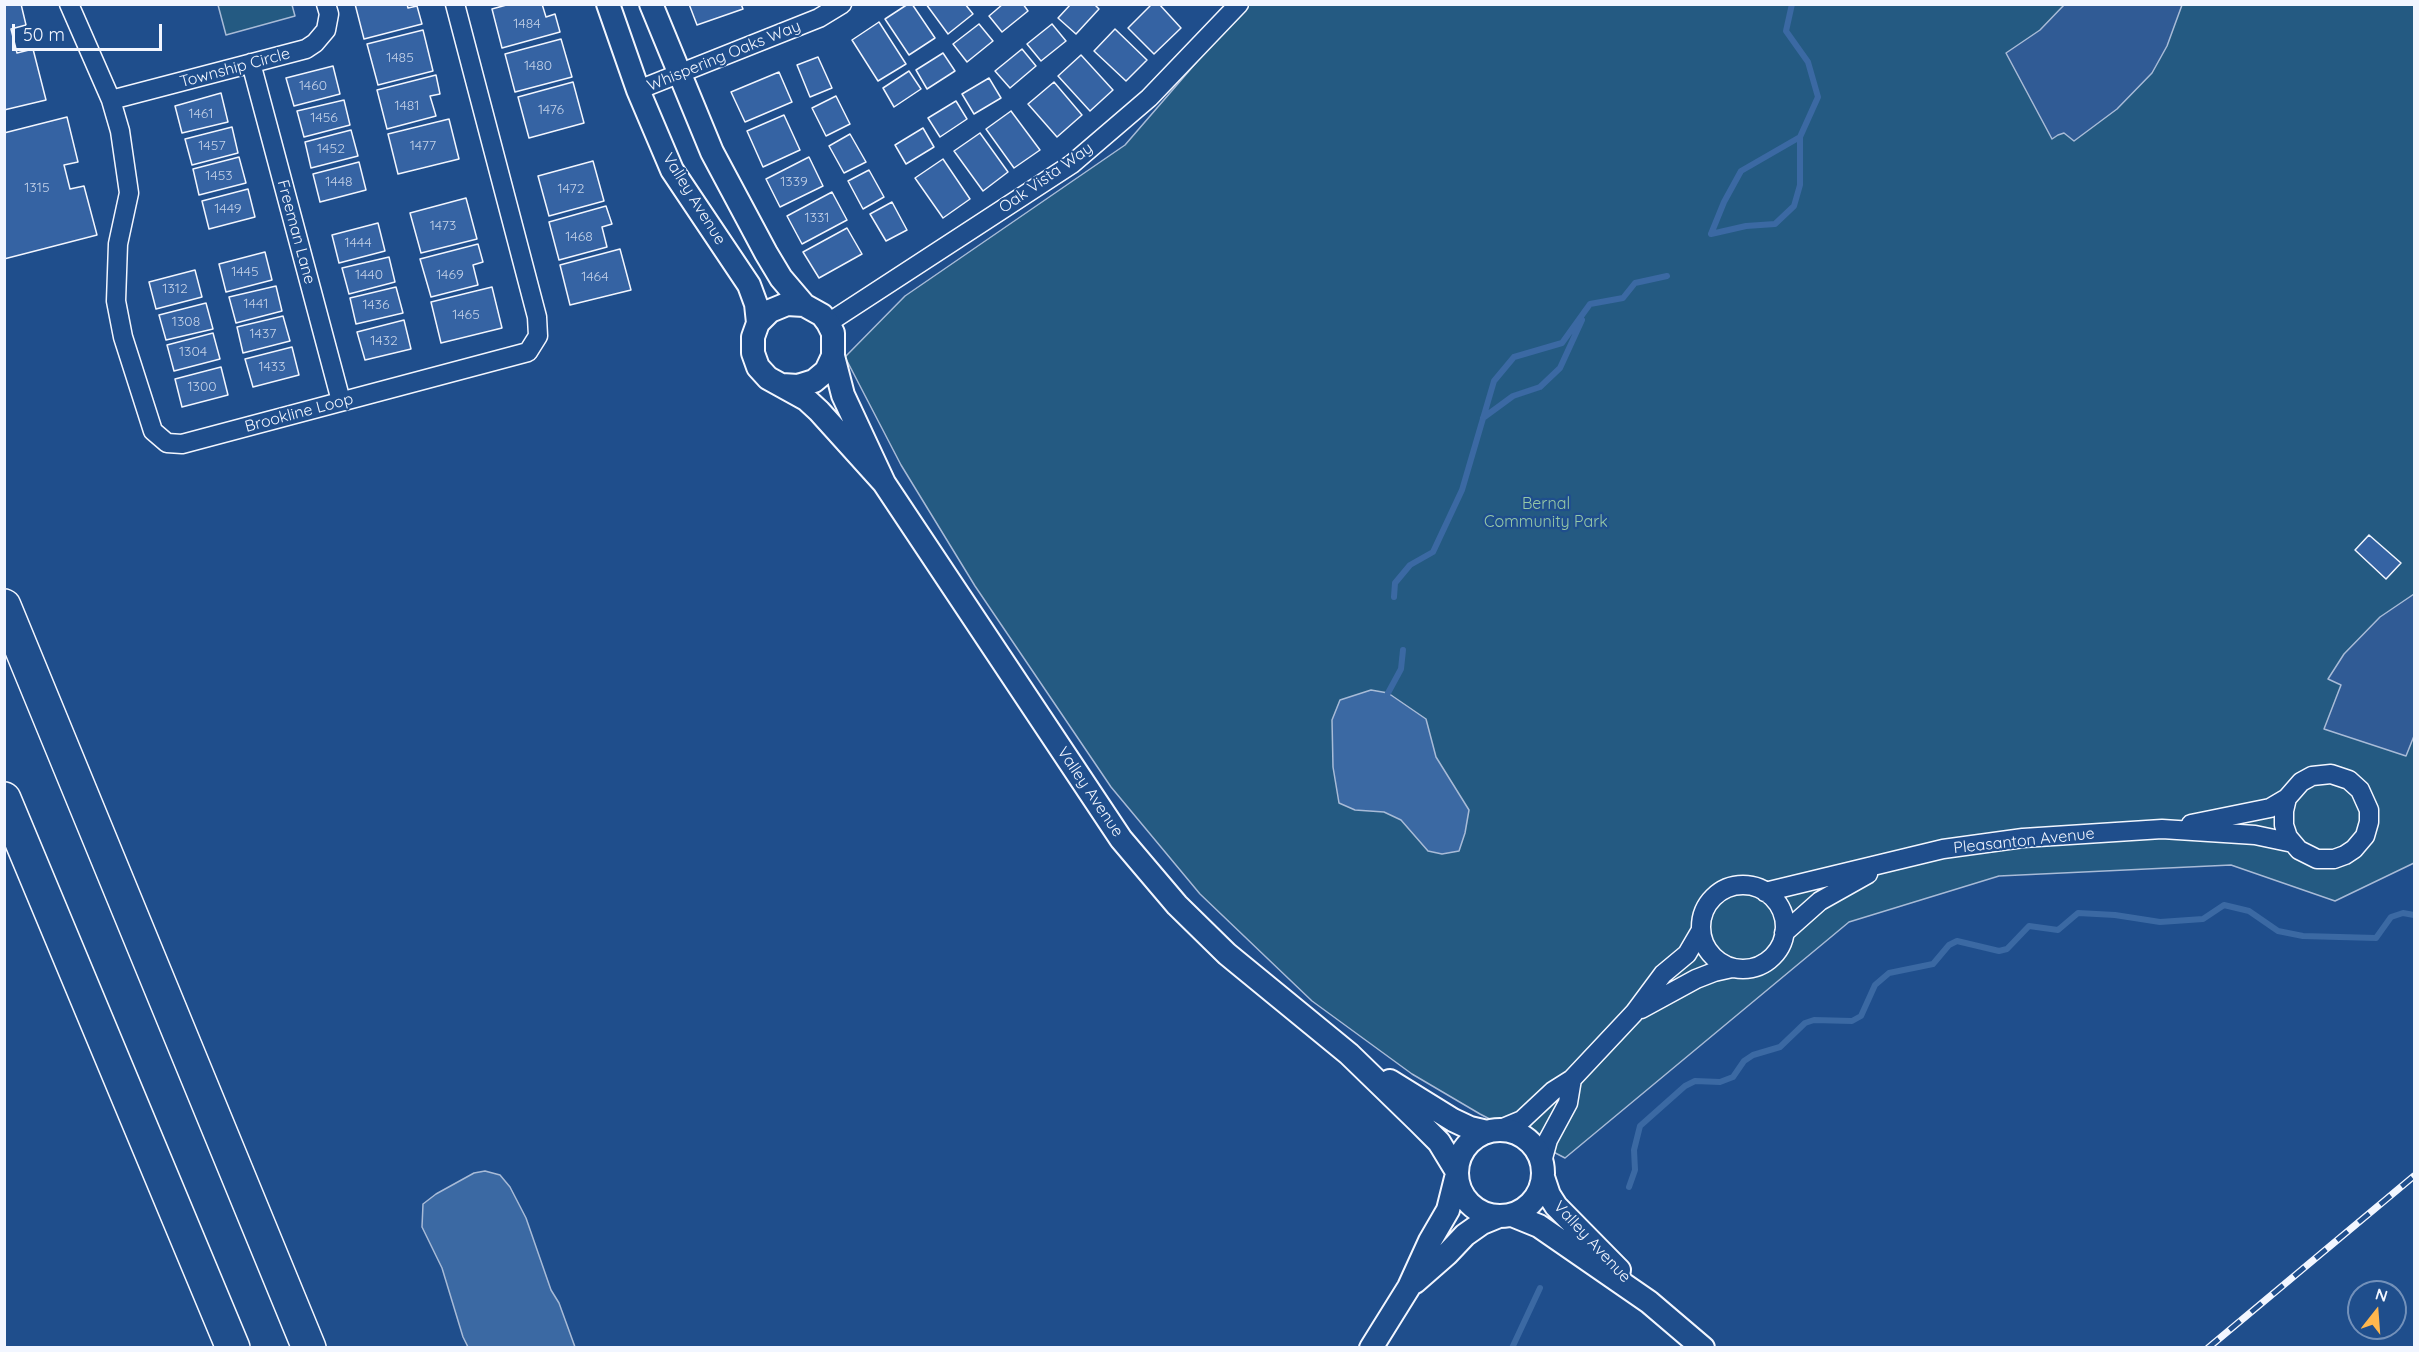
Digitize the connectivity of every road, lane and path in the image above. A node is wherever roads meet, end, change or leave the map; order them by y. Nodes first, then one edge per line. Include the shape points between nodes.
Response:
1 (69, 4) edge
2 (326, 4) edge
3 (455, 4) edge
4 (608, 4) edge
5 (651, 4) edge
6 (842, 4) edge
7 (1239, 4) edge
8 (251, 63) junction
9 (680, 74) junction
10 (638, 90) junction
11 (111, 100) junction
12 (804, 305) junction
13 (758, 323) junction
14 (828, 323) junction
15 (833, 356) junction
16 (782, 385) junction
17 (341, 401) junction
18 (884, 483) junction
19 (4, 606) edge
20 (2287, 798) junction
21 (4, 799) edge
22 (2162, 829) junction
23 (2293, 843) junction
24 (1888, 863) junction
25 (1765, 892) junction
26 (1701, 930) junction
27 (1785, 933) junction
28 (1732, 968) junction
29 (1634, 1013) junction
30 (1349, 1054) junction
31 (1572, 1079) junction
32 (1492, 1131) junction
33 (1542, 1169) junction
34 (1456, 1174) junction
35 (1505, 1215) junction
36 (1409, 1287) junction
37 (1649, 1302) junction
38 (233, 1347) edge
39 (309, 1347) edge
40 (1371, 1347) edge
41 (1703, 1347) edge

1 - 11 street, Brookline Loop
2 - 8 street, Township Circle via 326,30 315,43 306,49
3 - 17 street, Brookline Loop via 537,317 538,336 528,352
4 - 10 street, Valley Avenue
5 - 9 street
6 - 9 street, Whispering Oaks Way via 819,18
7 - 14 street, Oak Vista Way via 1149,98 1071,164
8 - 11 street, Township Circle
8 - 17 street, Freeman Lane
9 - 10 street, Whispering Oaks Way
9 - 12 street via 712,152 766,253
10 - 13 street, Valley Avenue via 672,170 749,285
11 - 17 street, Brookline Loop via 129,193 118,244 116,301 123,337 153,431 167,443 182,444
12 - 13 street via 778,307
12 - 14 street
13 - 16 street, Valley Avenue via 753,337 758,367
14 - 15 street, Valley Avenue via 835,345
15 - 16 street via 826,371 814,381
15 - 18 street, Valley Avenue via 843,394
16 - 18 street, Valley Avenue via 819,411
18 - 30 street, Valley Avenue via 1121,838 1177,905 1227,954
19 - 39 highway
20 - 22 street, Pleasanton Avenue via 2270,808
20 - 23 street via 2284,825
20 - 23 street via 2301,782 2331,774 2349,780 2360,790 2369,810 2365,836 2345,855 2317,859
21 - 38 highway
22 - 23 street, Pleasanton Avenue via 2255,835
22 - 24 street, Pleasanton Avenue via 2023,838 1943,849
24 - 25 street, Pleasanton Avenue
24 - 27 street, Pleasanton Avenue via 1820,901
25 - 26 street via 1742,885 1721,891 1708,903
25 - 27 street via 1780,907
26 - 28 street via 1709,952
26 - 29 street via 1687,954 1663,974
27 - 28 street via 1775,955 1767,962 1758,967
28 - 29 street via 1696,979
29 - 31 street
30 - 32 street, Valley Avenue via 1453,1120 1470,1128
30 - 34 street, Valley Avenue via 1439,1142
31 - 32 street via 1522,1120
31 - 33 street via 1568,1103 1548,1140
32 - 33 street via 1513,1131 1526,1138
32 - 34 street via 1475,1137 1466,1146
33 - 35 street via 1538,1194 1527,1207
33 - 37 street, Valley Avenue via 1556,1206
34 - 35 street via 1464,1197 1479,1211
34 - 36 street via 1448,1210
35 - 36 street via 1482,1223 1465,1235
35 - 37 street, Valley Avenue via 1539,1226
36 - 40 street
37 - 41 street, Valley Avenue

